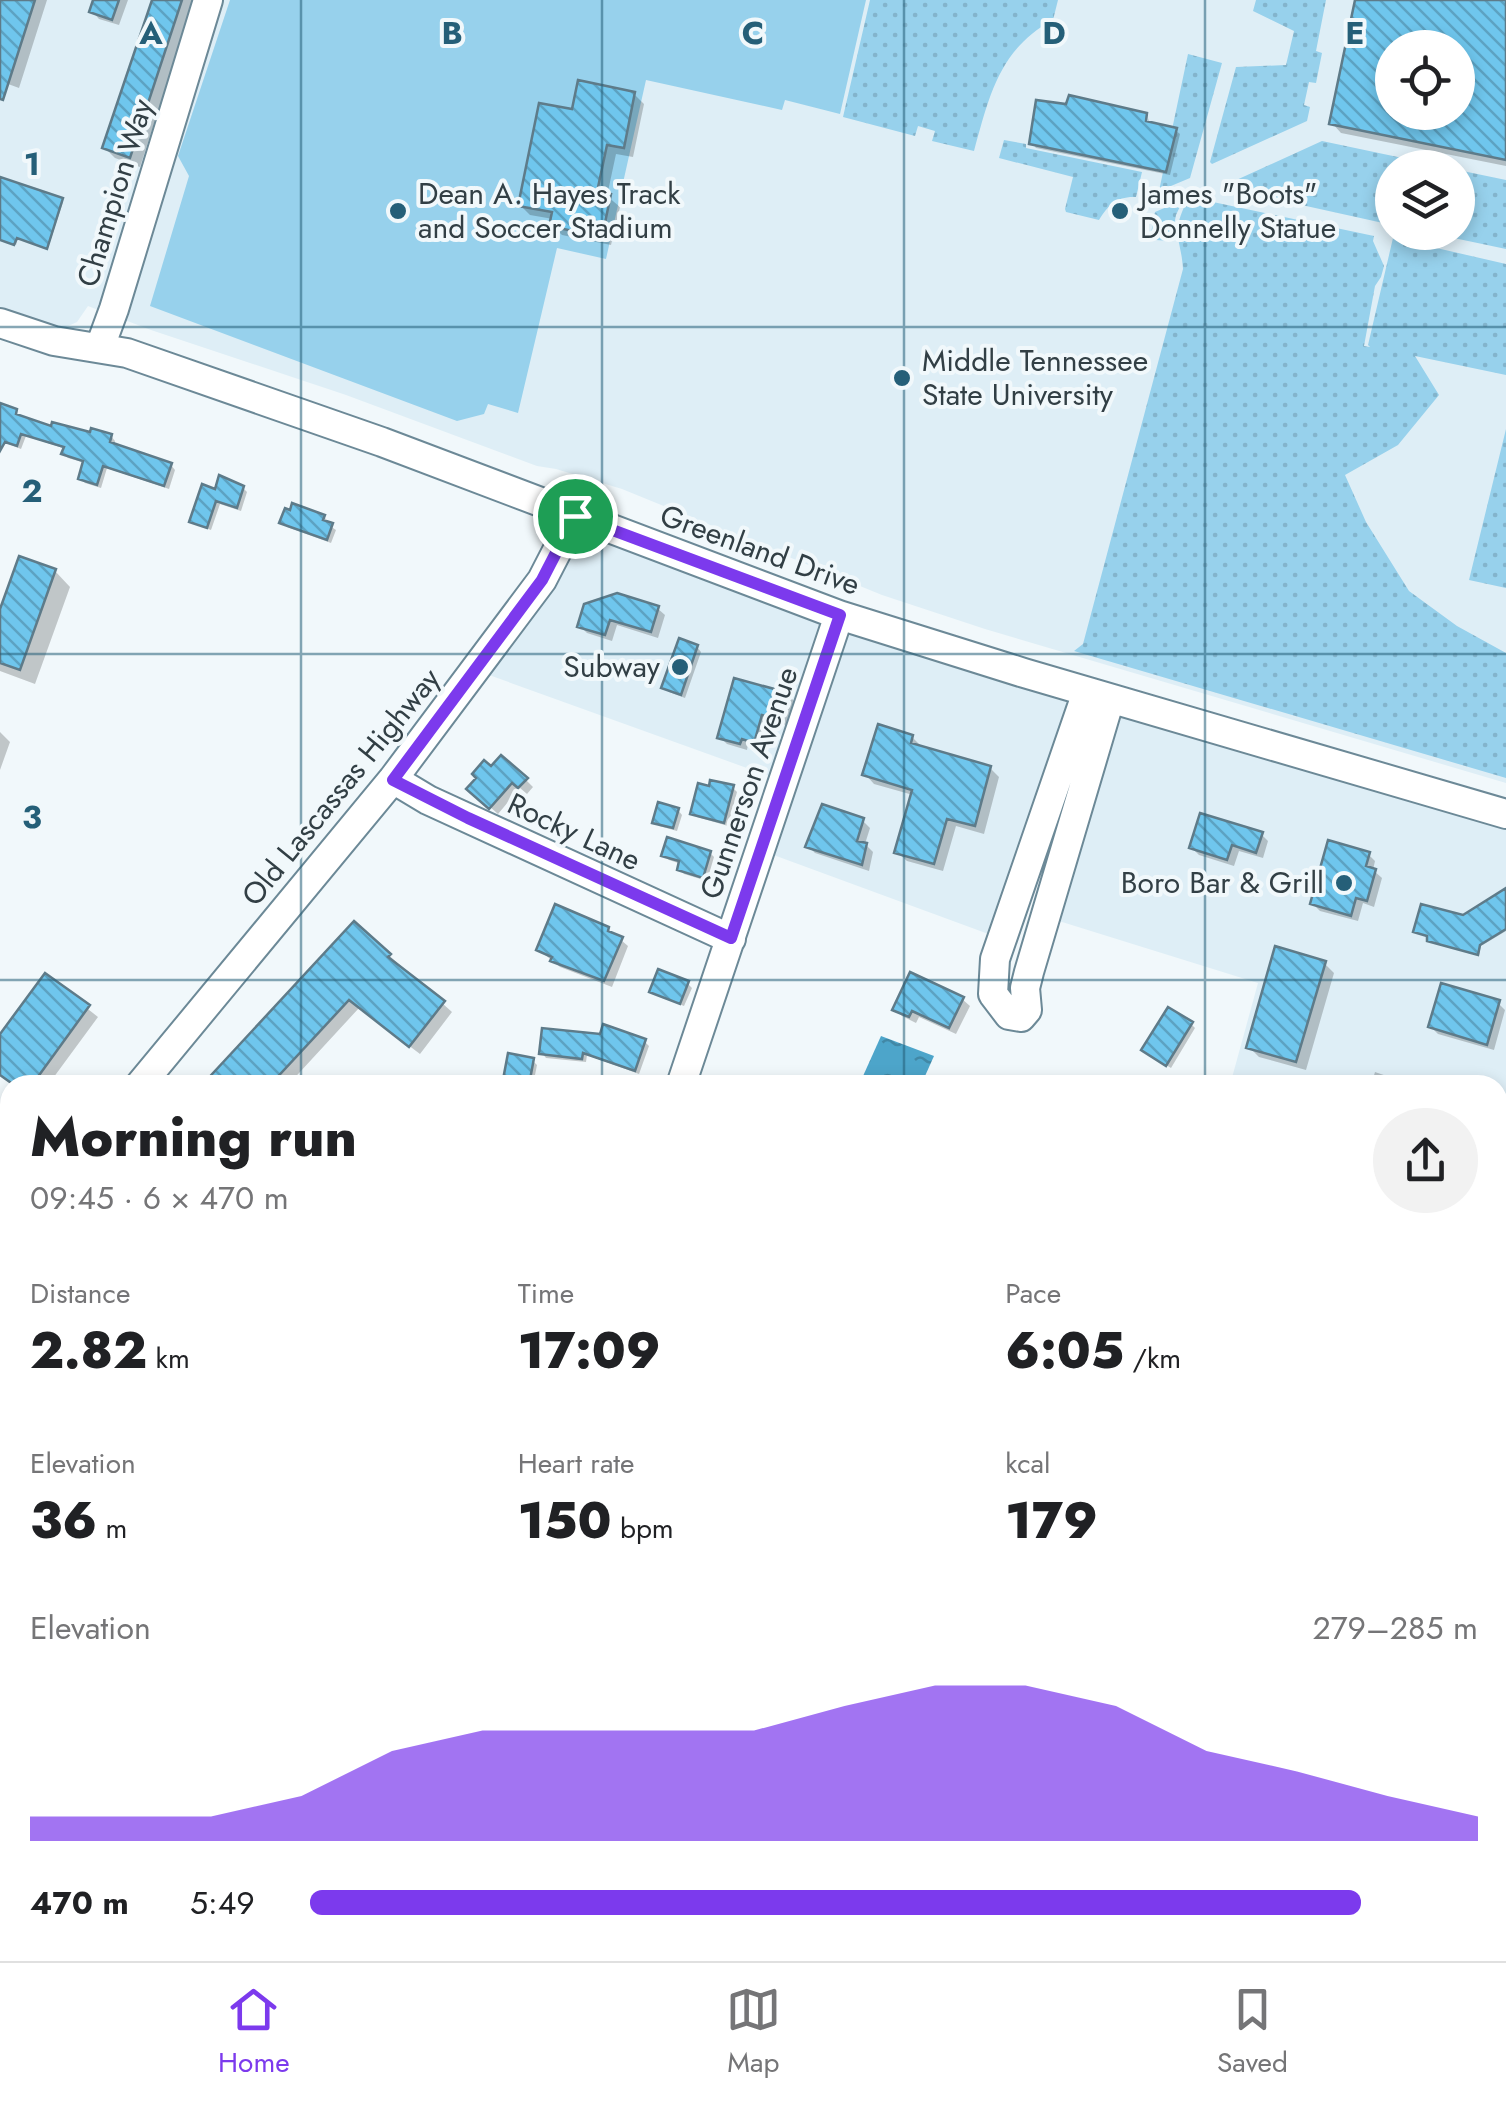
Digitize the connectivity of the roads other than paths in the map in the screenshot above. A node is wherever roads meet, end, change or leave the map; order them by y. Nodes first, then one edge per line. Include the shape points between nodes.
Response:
1 (208, 0) edge
2 (0, 323) edge
3 (100, 347) junction
4 (575, 516) junction
5 (840, 615) junction
6 (1099, 695) junction
7 (393, 780) junction
8 (1506, 814) edge
9 (731, 938) junction
10 (148, 1075) edge
11 (684, 1075) edge

1 - 3 street, Champion Way
2 - 3 street, Greenland Drive
3 - 4 street, Greenland Drive
4 - 5 street, Greenland Drive
4 - 7 street, Old Lascassas Highway via 542,580
5 - 6 street, Greenland Drive
5 - 9 street, Gunnerson Avenue
6 - 6 street via 995,959 993,994 1009,1015 1027,1010 1025,988
6 - 8 street, Greenland Drive
7 - 9 street, Rocky Lane
7 - 10 street, Old Lascassas Highway
9 - 11 street, Gunnerson Avenue

